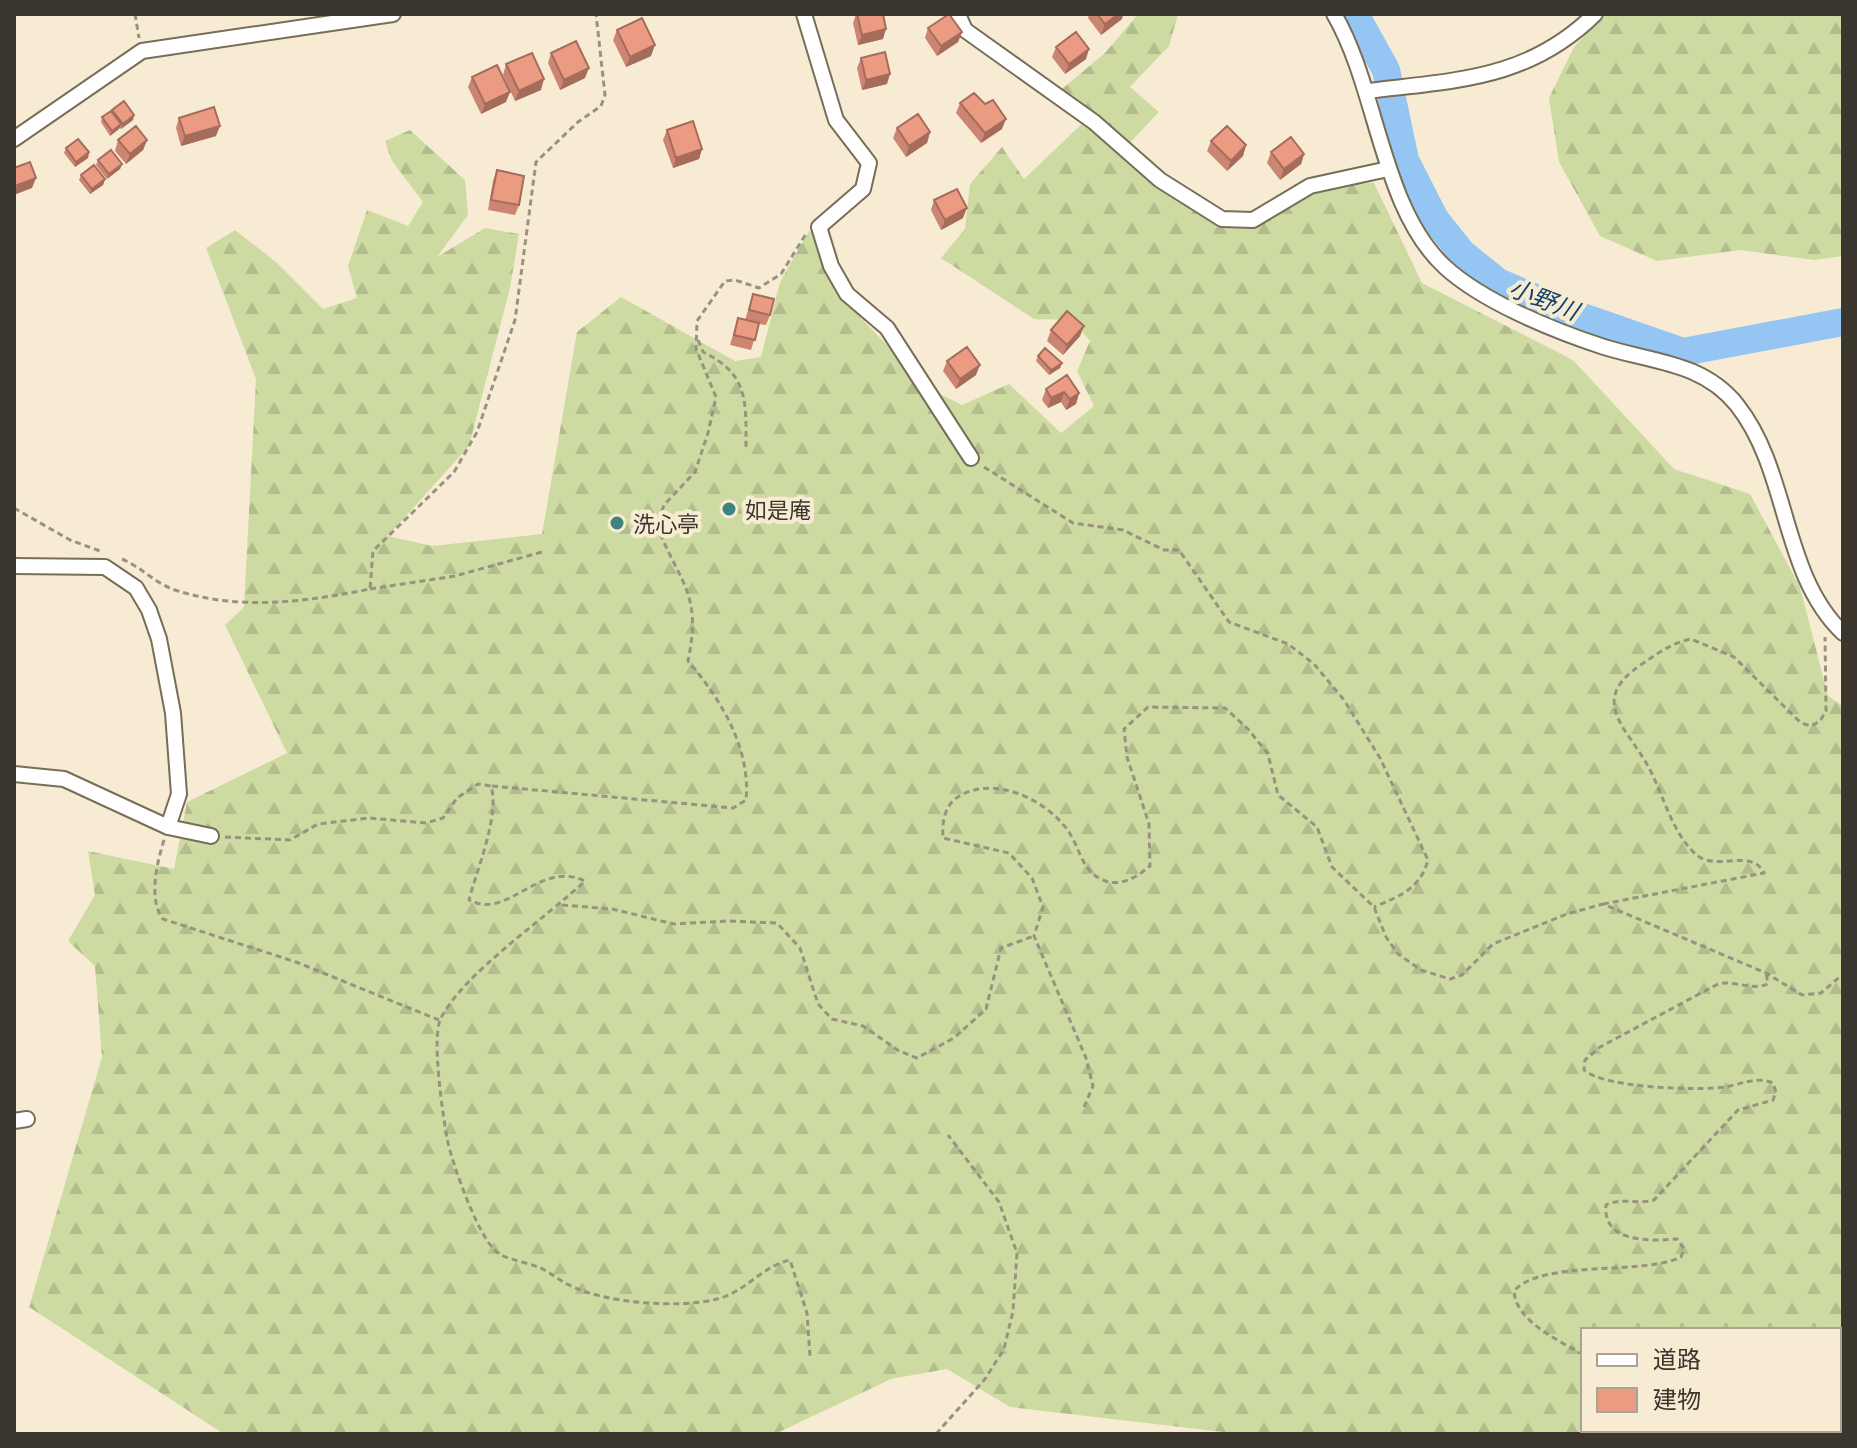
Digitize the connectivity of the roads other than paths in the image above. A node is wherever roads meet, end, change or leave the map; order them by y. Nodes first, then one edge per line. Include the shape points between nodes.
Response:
1 (393, 14) edge
2 (804, 14) edge
3 (958, 14) edge
4 (1334, 14) edge
5 (1595, 14) edge
6 (1368, 91) junction
7 (14, 139) edge
8 (1388, 169) junction
9 (971, 458) road end
10 (14, 566) edge
11 (1843, 633) edge
12 (14, 774) edge
13 (168, 827) junction
14 (211, 836) road end

1 - 7 street via 142,51
2 - 9 street via 836,120 869,163 863,189 819,227 831,266 847,294 887,328
3 - 8 street via 965,30 1094,122 1160,180 1222,219 1253,220 1310,186
4 - 6 street
5 - 6 street via 1569,39 1524,64 1473,78
6 - 8 street
8 - 11 street via 1420,237 1444,266 1480,293 1601,346 1676,363 1713,383 1737,405 1785,507 1806,580 1826,617
10 - 13 street via 105,567 136,588 149,610 173,713 179,794
12 - 13 street via 64,779
13 - 14 street

